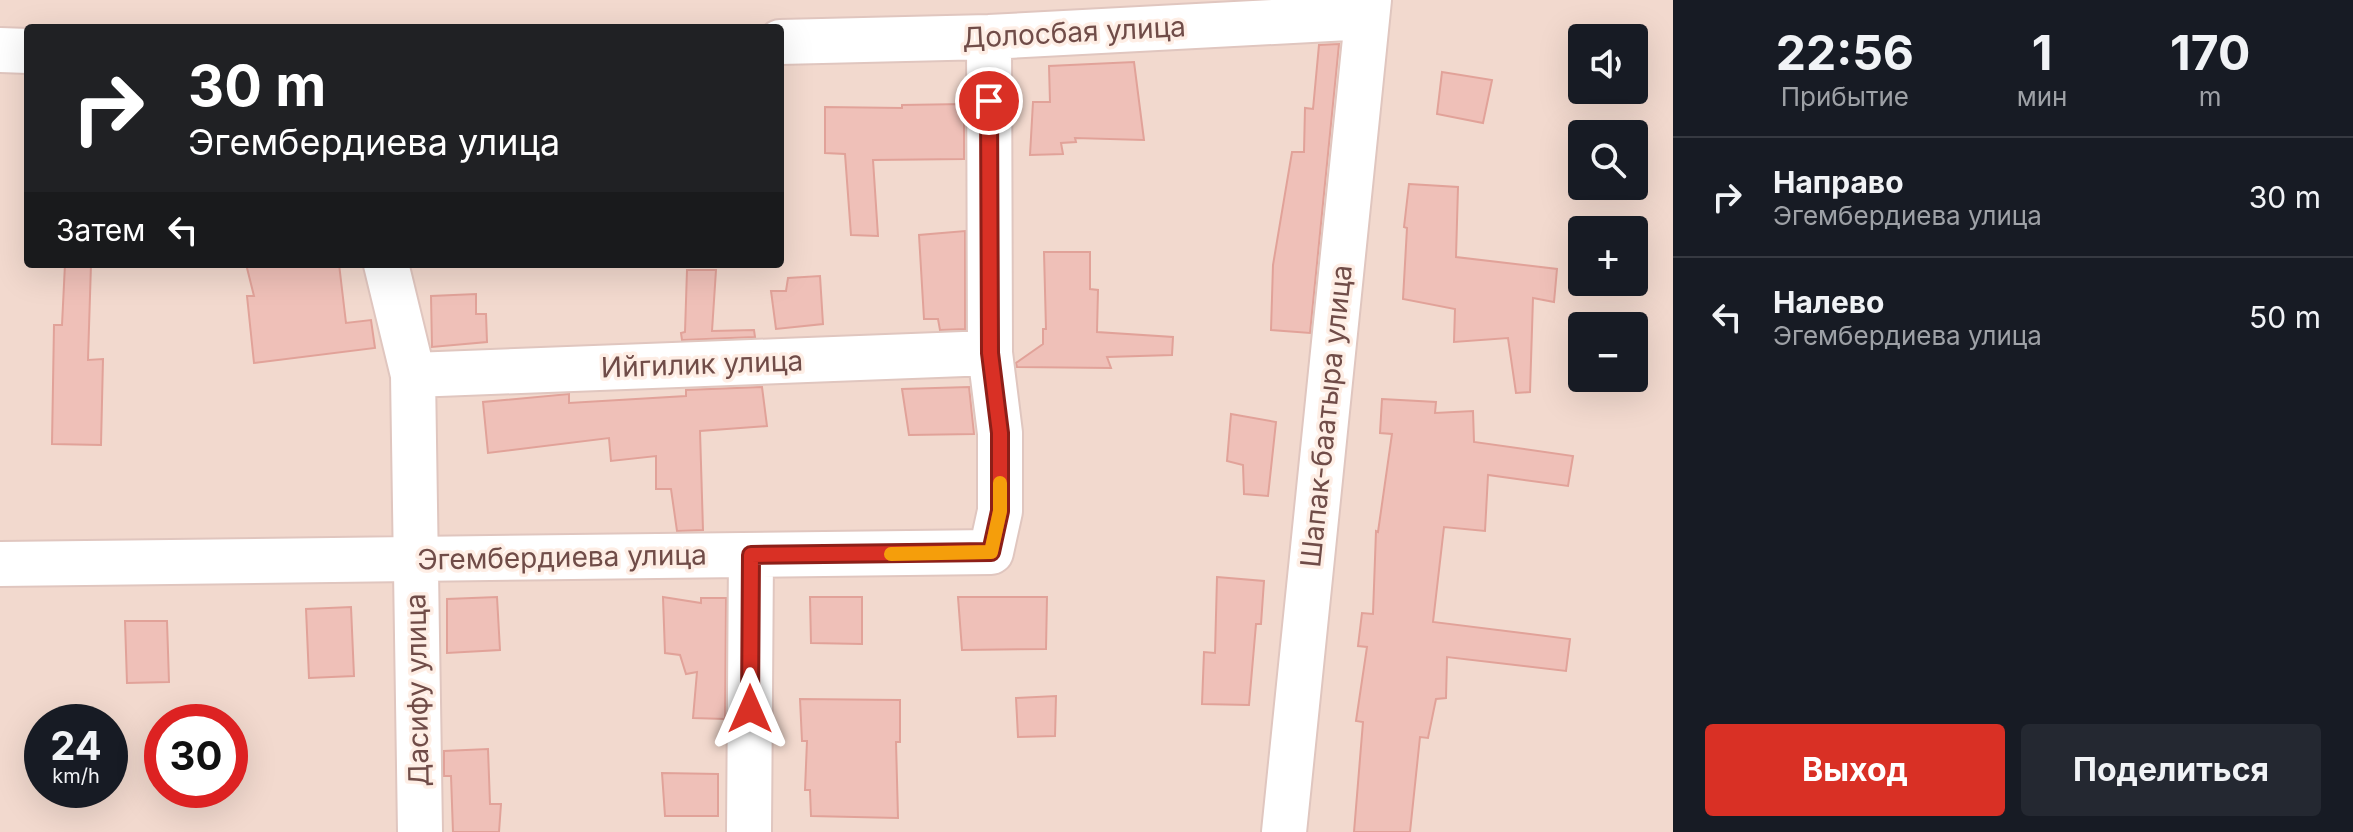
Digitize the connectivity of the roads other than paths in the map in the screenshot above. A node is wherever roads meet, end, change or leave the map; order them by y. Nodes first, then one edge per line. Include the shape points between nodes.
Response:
1 (1368, 9) edge
2 (989, 37) junction
3 (784, 42) edge
4 (0, 50) edge
5 (24, 51) edge
6 (387, 268) edge
7 (990, 353) junction
8 (413, 375) junction
9 (751, 555) junction
10 (414, 559) junction
11 (0, 564) edge
12 (420, 832) edge
13 (749, 832) edge
14 (1284, 832) edge

1 - 2 street, Долосбая улица
1 - 14 street, Шапак-баатыра улица
2 - 3 street, Долосбая улица
2 - 7 street, Эгембердиева улица
4 - 5 street
6 - 8 street, Дасифу улица
7 - 8 street, Ийгилик улица
7 - 9 street, Эгембердиева улица via 1000,433 1000,511 991,552
8 - 10 street, Дасифу улица
9 - 10 street, Эгембердиева улица
9 - 13 street
10 - 11 street, Эгембердиева улица
10 - 12 street, Дасифу улица

